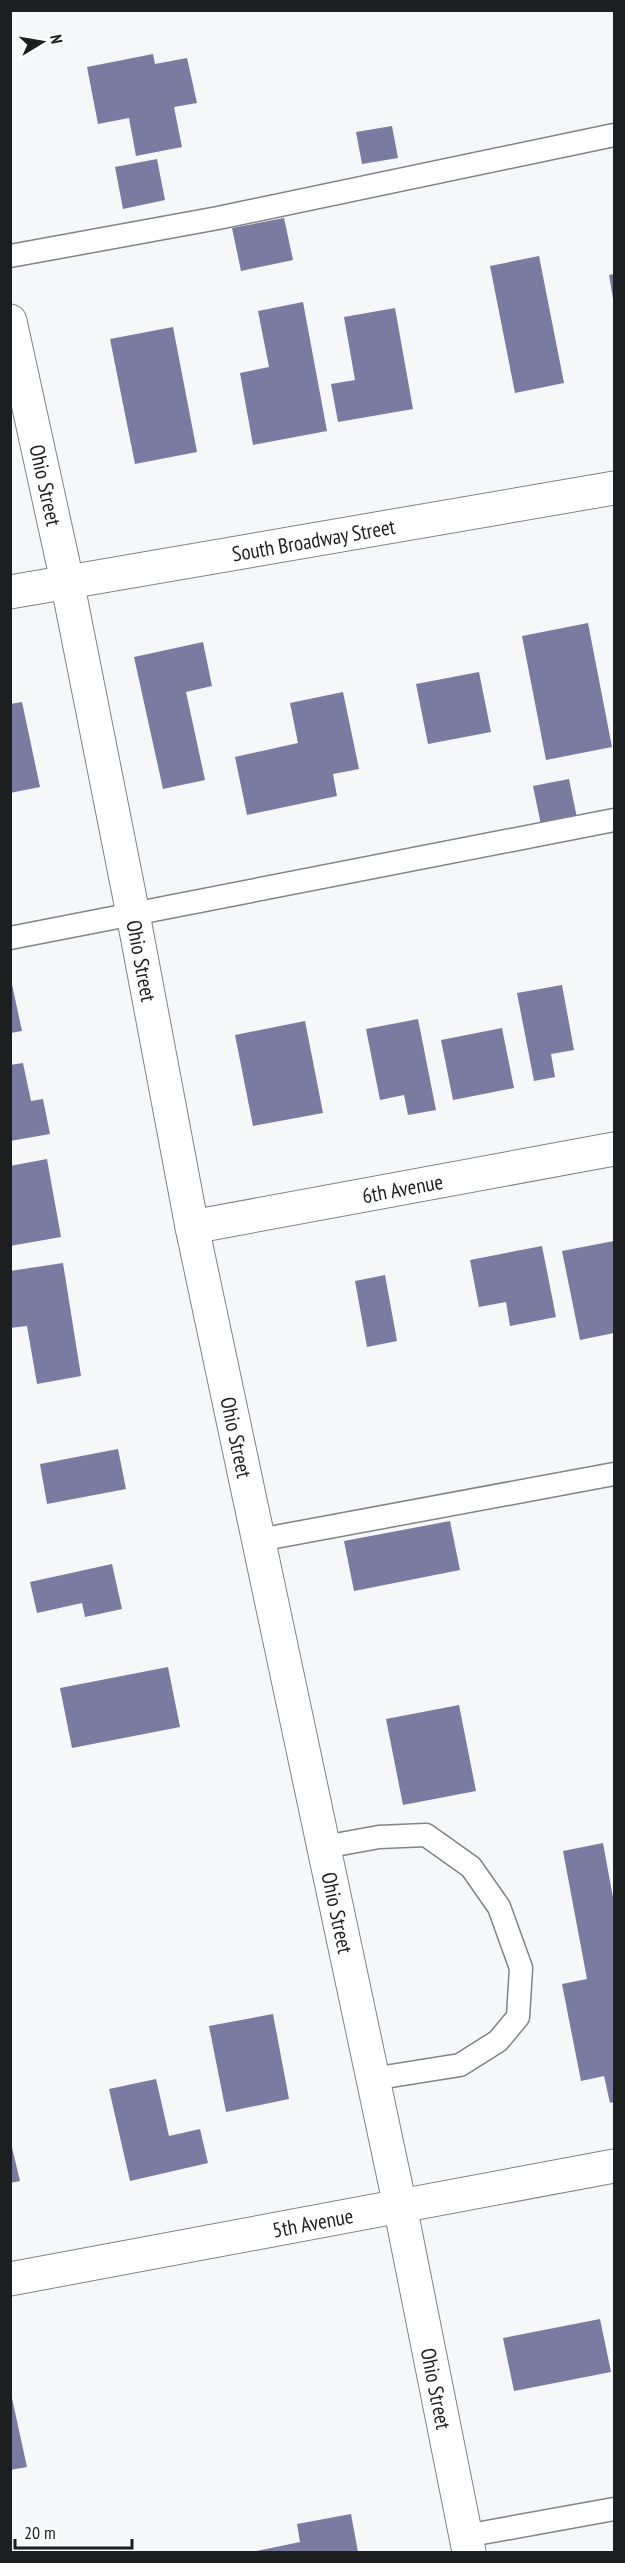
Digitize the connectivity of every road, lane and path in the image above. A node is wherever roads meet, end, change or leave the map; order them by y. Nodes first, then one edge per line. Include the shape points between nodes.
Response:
1 (615, 135) edge
2 (10, 256) edge
3 (10, 321) edge
4 (615, 488) edge
5 (67, 581) junction
6 (10, 592) edge
7 (615, 820) edge
8 (134, 914) junction
9 (10, 938) edge
10 (615, 1149) edge
11 (192, 1227) junction
12 (615, 1474) edge
13 (259, 1540) junction
14 (324, 1847) junction
15 (372, 2079) junction
16 (615, 2166) edge
17 (400, 2206) junction
18 (10, 2279) edge
19 (615, 2509) edge
20 (467, 2544) edge

1 - 2 lane via 218,218
3 - 5 street, Ohio Street
4 - 5 street, South Broadway Street
5 - 6 street, South Broadway Street
5 - 8 street, Ohio Street
7 - 8 lane
8 - 9 lane
8 - 11 street, Ohio Street
10 - 11 street, 6th Avenue
11 - 13 street, Ohio Street
12 - 13 lane
13 - 14 street, Ohio Street
14 - 15 street, Ohio Street
14 - 15 lane via 380,1837 426,1835 471,1867 499,1906 521,1968 518,2017 498,2041 460,2065
15 - 17 street, Ohio Street
16 - 17 street, 5th Avenue
17 - 18 street, 5th Avenue
17 - 20 street, Ohio Street
19 - 20 lane

